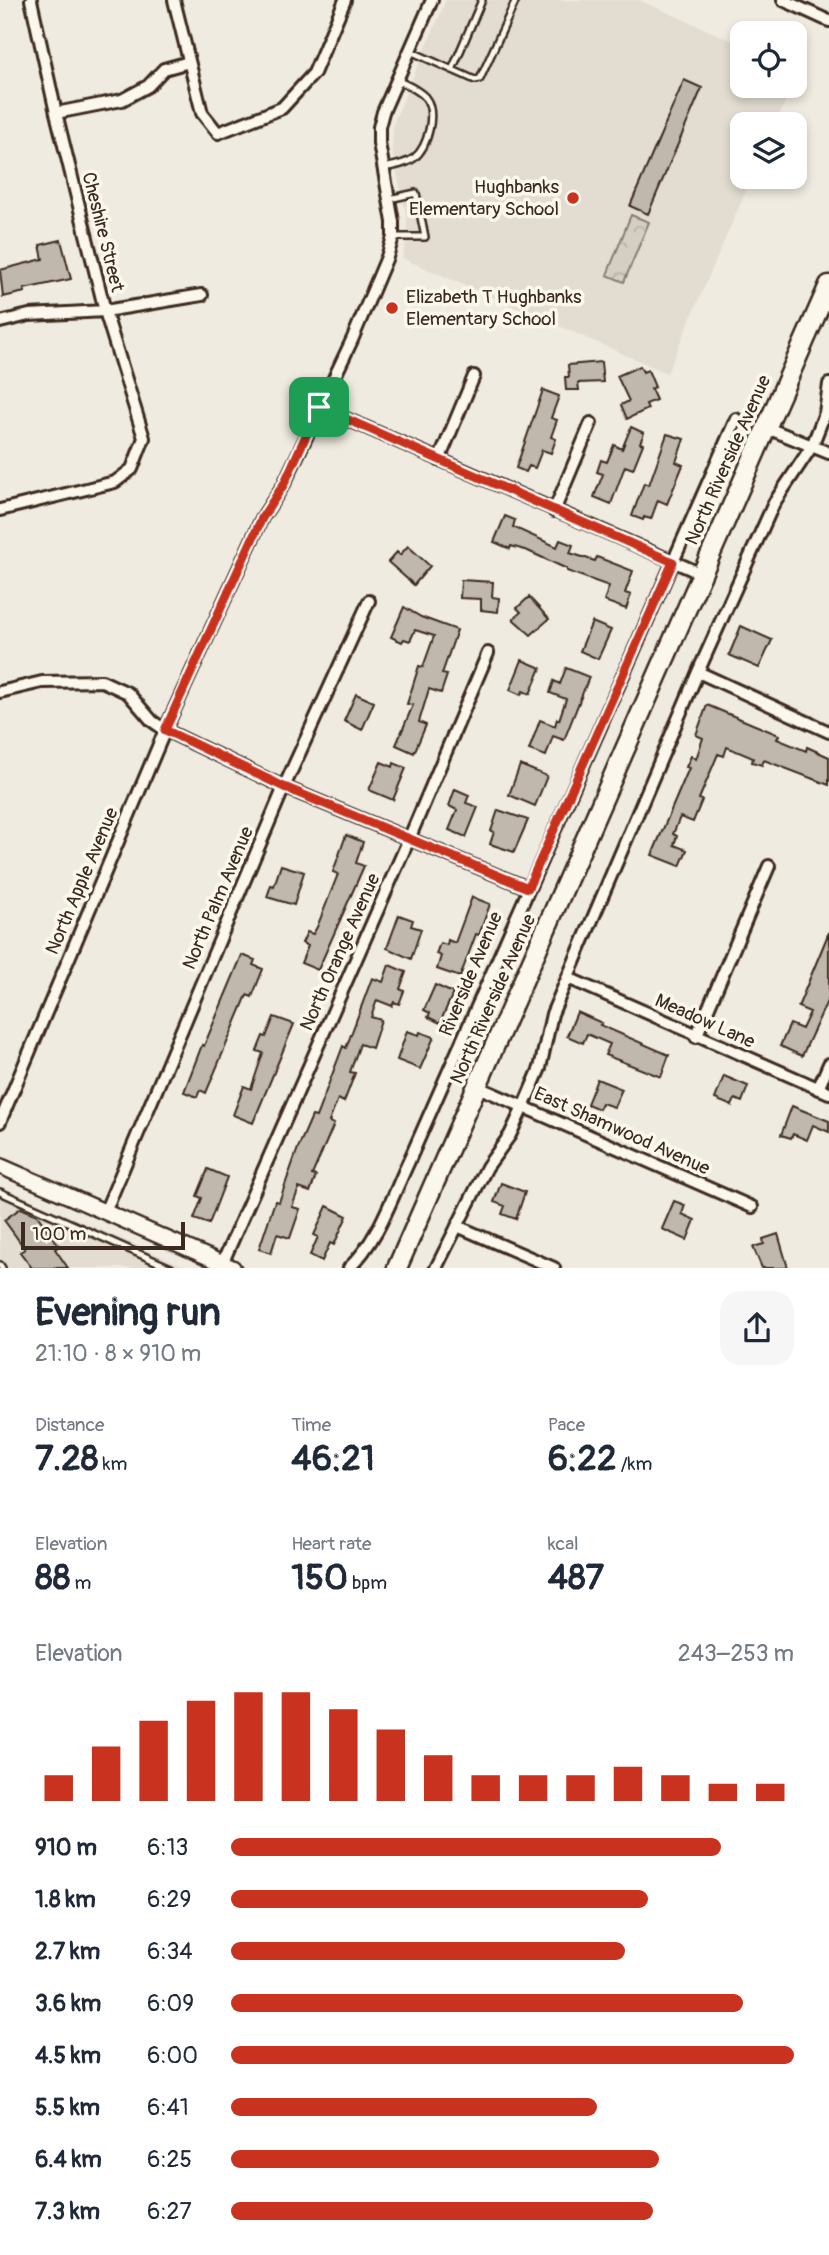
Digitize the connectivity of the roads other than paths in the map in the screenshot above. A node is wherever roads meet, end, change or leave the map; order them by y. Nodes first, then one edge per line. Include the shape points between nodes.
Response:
1 (31, 0) edge
2 (174, 0) edge
3 (345, 0) edge
4 (432, 0) edge
5 (482, 0) edge
6 (516, 0) edge
7 (783, 0) edge
8 (829, 21) edge
9 (410, 51) junction
10 (189, 62) junction
11 (452, 70) junction
12 (397, 80) junction
13 (55, 113) junction
14 (383, 168) junction
15 (389, 199) junction
16 (393, 237) junction
17 (829, 285) edge
18 (202, 295) dead end
19 (105, 311) junction
20 (0, 322) edge
21 (474, 376) dead end
22 (829, 384) edge
23 (319, 407) junction
24 (736, 419) dead end
25 (591, 423) dead end
26 (765, 428) junction
27 (812, 446) junction
28 (829, 453) edge
29 (439, 460) junction
30 (0, 510) edge
31 (554, 511) junction
32 (673, 562) junction
33 (702, 574) junction
34 (369, 601) dead end
35 (488, 653) dead end
36 (698, 672) junction
37 (0, 692) edge
38 (165, 730) junction
39 (829, 732) edge
40 (284, 787) junction
41 (410, 839) junction
42 (769, 866) dead end
43 (528, 888) junction
44 (568, 978) junction
45 (696, 1037) junction
46 (829, 1064) edge
47 (478, 1087) junction
48 (818, 1088) junction
49 (829, 1093) edge
50 (524, 1105) junction
51 (0, 1122) edge
52 (0, 1166) edge
53 (0, 1192) edge
54 (752, 1207) dead end
55 (105, 1212) junction
56 (457, 1226) junction
57 (228, 1266) edge
58 (171, 1268) edge
59 (349, 1268) edge
60 (397, 1268) edge
61 (436, 1268) edge
62 (554, 1268) edge

1 - 13 street, Cheshire Street
2 - 10 street
3 - 10 street via 314,73 282,108 218,133 202,113
4 - 9 street
5 - 11 lane
6 - 11 lane via 480,79
7 - 8 street
9 - 11 lane
9 - 12 street
10 - 13 street via 164,69 148,86 122,100
12 - 14 street via 379,127
12 - 14 lane via 426,98 431,121 412,160
13 - 19 street, Cheshire Street
14 - 15 street
15 - 16 street
15 - 16 lane via 416,193 425,237
16 - 23 street, North Apple Avenue via 352,340
17 - 26 main road, North Riverside Avenue
18 - 19 street
19 - 20 street via 29,315
19 - 30 street, Cheshire Street via 144,438 132,469 115,482
21 - 29 street
22 - 27 street via 825,413
23 - 29 street
23 - 38 street, North Apple Avenue via 284,484 262,518
24 - 32 street, Riverside Avenue
25 - 31 street
26 - 27 street
26 - 33 main road, North Riverside Avenue
27 - 28 street
27 - 36 street via 774,503
29 - 31 street
31 - 32 street
32 - 33 street
32 - 43 street, Riverside Avenue
33 - 47 main road, North Riverside Avenue
34 - 40 street, North Palm Avenue
35 - 41 street, North Orange Avenue
36 - 39 street
36 - 44 street
37 - 38 street via 42,682 102,681 128,693 152,722
38 - 40 street
38 - 51 street, North Apple Avenue
40 - 41 street
40 - 55 street, North Palm Avenue
41 - 43 street
41 - 57 street, North Orange Avenue
42 - 45 street
43 - 59 street, Riverside Avenue via 387,1208 361,1257
44 - 45 street, Meadow Lane
44 - 50 street
45 - 48 street, Meadow Lane
46 - 48 street
47 - 50 street, East Shamwood Avenue
47 - 60 main road, North Riverside Avenue
48 - 49 street, Meadow Lane
50 - 54 street, East Shamwood Avenue
50 - 56 street
52 - 55 street
53 - 58 lane
55 - 57 street
56 - 61 street
56 - 62 street

